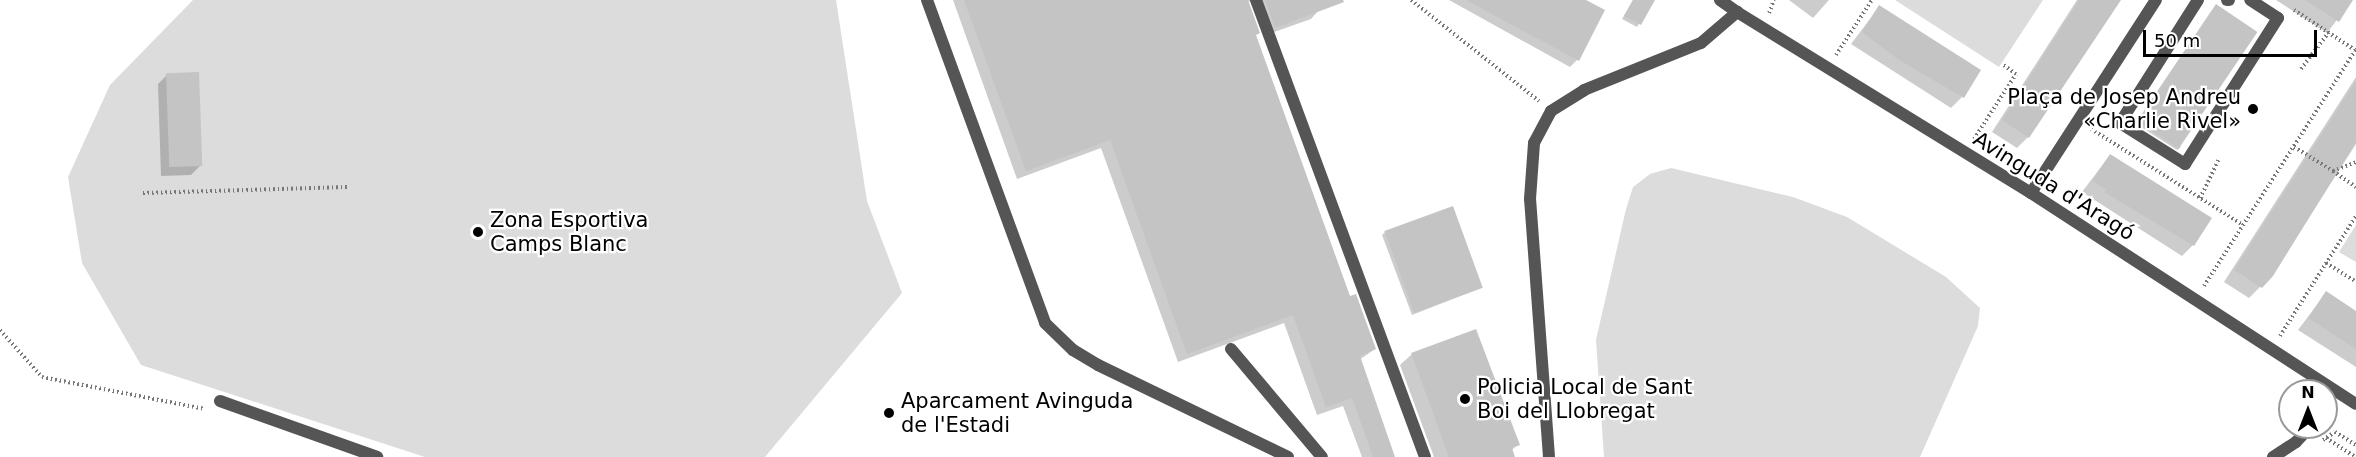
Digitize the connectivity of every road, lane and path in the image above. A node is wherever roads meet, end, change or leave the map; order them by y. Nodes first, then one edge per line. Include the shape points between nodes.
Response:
1 (927, 0) edge
2 (1256, 0) edge
3 (1411, 0) edge
4 (1720, 0) edge
5 (1872, 0) edge
6 (2156, 0) edge
7 (2198, 0) edge
8 (2250, 0) edge
9 (2286, 5) dead end
10 (1737, 6) edge
11 (2329, 32) junction
12 (2356, 50) edge
13 (2002, 64) dead end
14 (1828, 68) junction
15 (2301, 69) dead end
16 (1551, 111) junction
17 (2078, 121) junction
18 (2294, 147) junction
19 (1965, 152) junction
20 (2219, 159) dead end
21 (2356, 162) edge
22 (2333, 171) junction
23 (347, 187) dead end
24 (2356, 187) edge
25 (143, 193) dead end
26 (2031, 193) junction
27 (2200, 198) junction
28 (2356, 216) edge
29 (2243, 225) junction
30 (2326, 263) junction
31 (2356, 282) edge
32 (2195, 300) junction
33 (0, 330) edge
34 (1231, 349) dead end
35 (2272, 349) junction
36 (2312, 379) edge
37 (2338, 395) edge
38 (220, 401) joint
39 (2356, 404) edge
40 (2338, 434) edge
41 (2300, 439) edge
42 (2324, 439) edge
43 (2328, 439) edge
44 (2318, 442) dead end
45 (2356, 445) edge
46 (377, 457) edge
47 (1287, 457) edge
48 (1322, 457) edge
49 (1425, 457) edge
50 (1549, 457) edge
51 (2273, 457) edge
52 (2355, 457) edge

1 - 47 street via 1045,323 1074,350 1098,365
2 - 49 street
3 - 16 path
4 - 10 street, Avinguda d'Aragó
5 - 14 path
6 - 17 street
7 - 8 street via 2120,123 2185,164 2278,18
9 - 11 path
10 - 14 street, Avinguda d'Aragó
10 - 16 street via 1701,43 1584,90
11 - 12 path
11 - 15 path
12 - 18 path
13 - 19 path via 2016,74
14 - 19 street, Avinguda d'Aragó
16 - 50 street via 1534,143 1530,199
17 - 26 street
17 - 27 path
18 - 22 path
18 - 29 path
19 - 26 street, Avinguda d'Aragó
20 - 27 path
21 - 22 path
22 - 24 path
23 - 25 path
26 - 32 street, Avinguda d'Aragó
27 - 29 path
28 - 30 path
29 - 32 path
30 - 31 path
30 - 35 path
32 - 35 street, Avinguda d'Aragó
33 - 38 path via 42,378 210,410
34 - 48 street
35 - 36 street, Avinguda d'Aragó
37 - 39 street, Avinguda d'Aragó
38 - 46 street
40 - 45 path
41 - 51 street
42 - 44 path
43 - 52 path

